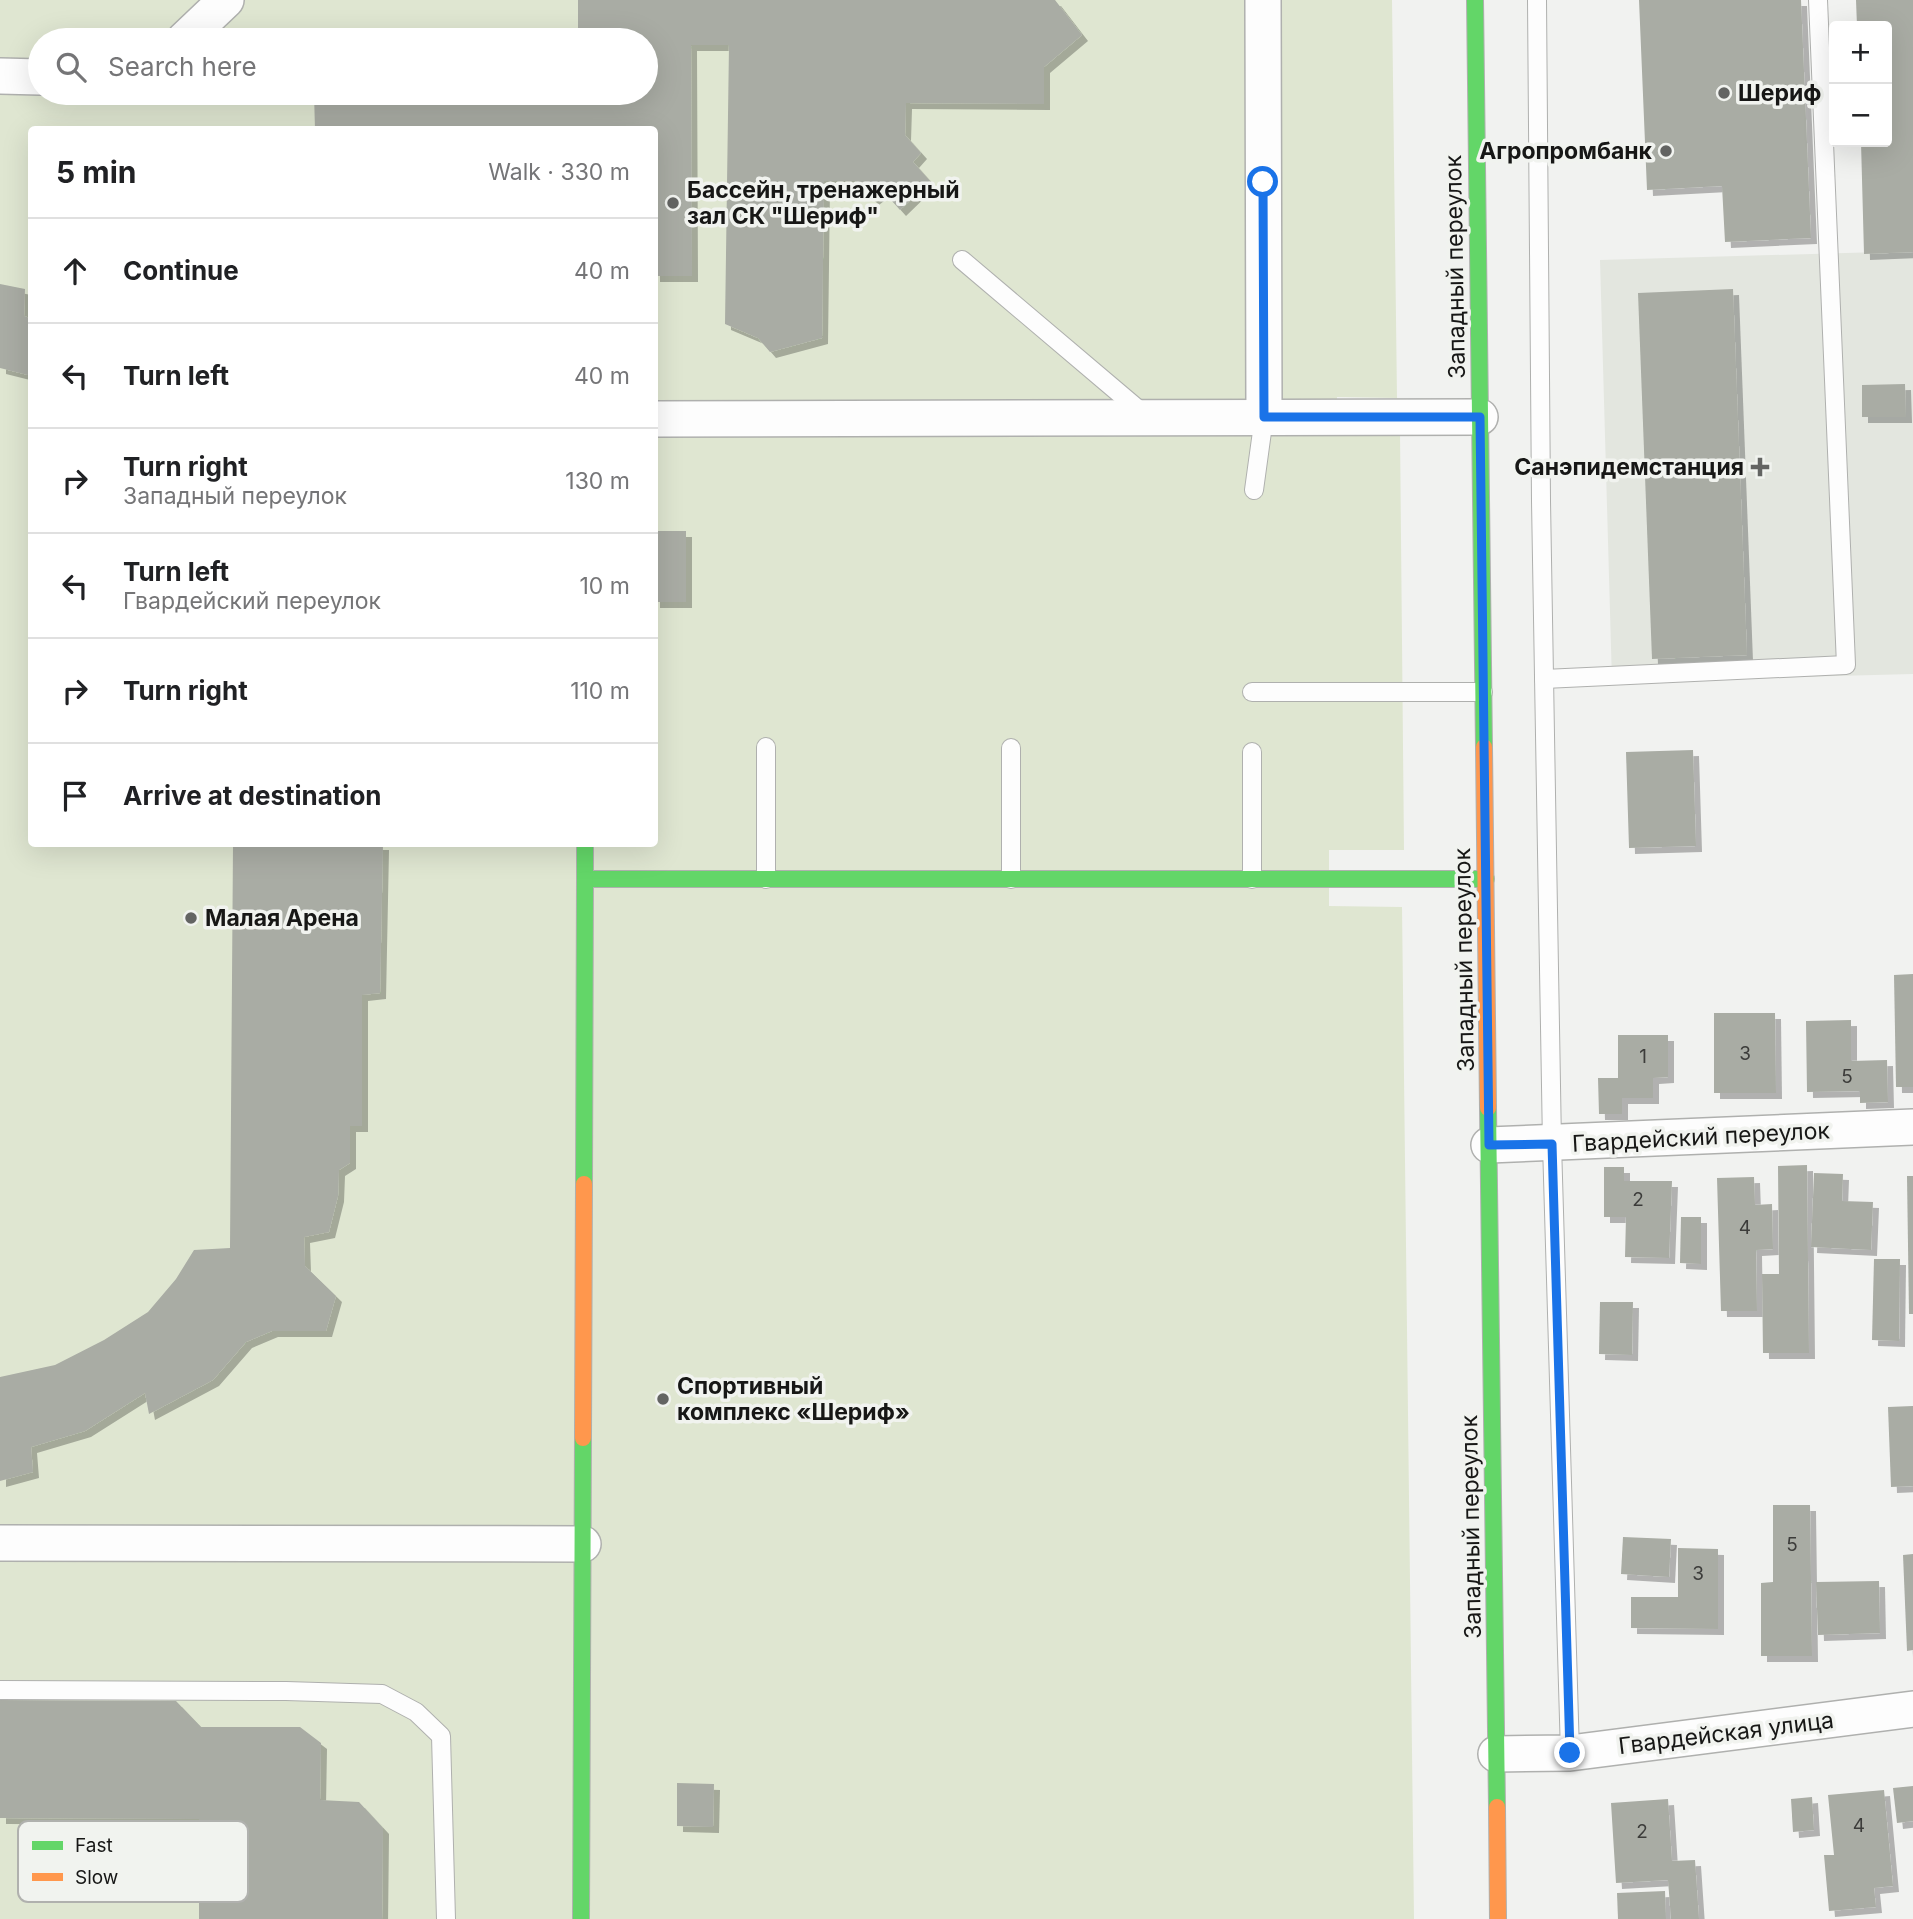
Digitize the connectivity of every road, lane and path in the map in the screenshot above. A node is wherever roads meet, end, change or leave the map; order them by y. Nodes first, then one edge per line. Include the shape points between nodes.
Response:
1 (226, 0) edge
2 (1262, 0) edge
3 (1475, 0) edge
4 (1537, 0) edge
5 (1818, 0) edge
6 (197, 28) edge
7 (0, 76) edge
8 (28, 77) edge
9 (962, 260) dead end
10 (1264, 417) junction
11 (1480, 417) junction
12 (1147, 418) junction
13 (658, 419) edge
14 (1254, 490) dead end
15 (1544, 679) junction
16 (1252, 692) dead end
17 (1483, 692) junction
18 (766, 747) dead end
19 (1011, 748) dead end
20 (1252, 751) dead end
21 (585, 847) edge
22 (585, 879) junction
23 (766, 879) junction
24 (1011, 879) junction
25 (1252, 879) junction
26 (1486, 879) junction
27 (1913, 1127) edge
28 (1552, 1144) junction
29 (1489, 1145) junction
30 (0, 1543) edge
31 (583, 1544) junction
32 (0, 1690) edge
33 (1913, 1709) edge
34 (1570, 1753) junction
35 (1496, 1754) junction
36 (446, 1919) edge
37 (581, 1919) edge
38 (1498, 1919) edge

1 - 6 street
2 - 10 street
3 - 11 street, Западный переулок
4 - 15 lane
5 - 15 lane via 1846,665
7 - 8 street
9 - 12 lane
10 - 11 street
10 - 12 street
10 - 14 lane
11 - 17 street, Западный переулок
12 - 13 street
15 - 28 lane
16 - 17 lane
17 - 26 street, Западный переулок
18 - 23 lane
19 - 24 lane
20 - 25 lane
21 - 22 street
22 - 23 street
22 - 31 street
23 - 24 street
24 - 25 street
25 - 26 street
26 - 29 street, Западный переулок
27 - 28 street, Гвардейский переулок
28 - 29 street, Гвардейский переулок
28 - 34 lane
29 - 35 street, Западный переулок
30 - 31 street
31 - 37 street
32 - 36 lane via 382,1694 416,1712 441,1736
33 - 34 street, Гвардейская улица
34 - 35 street, Гвардейская улица
35 - 38 street, Западный переулок

